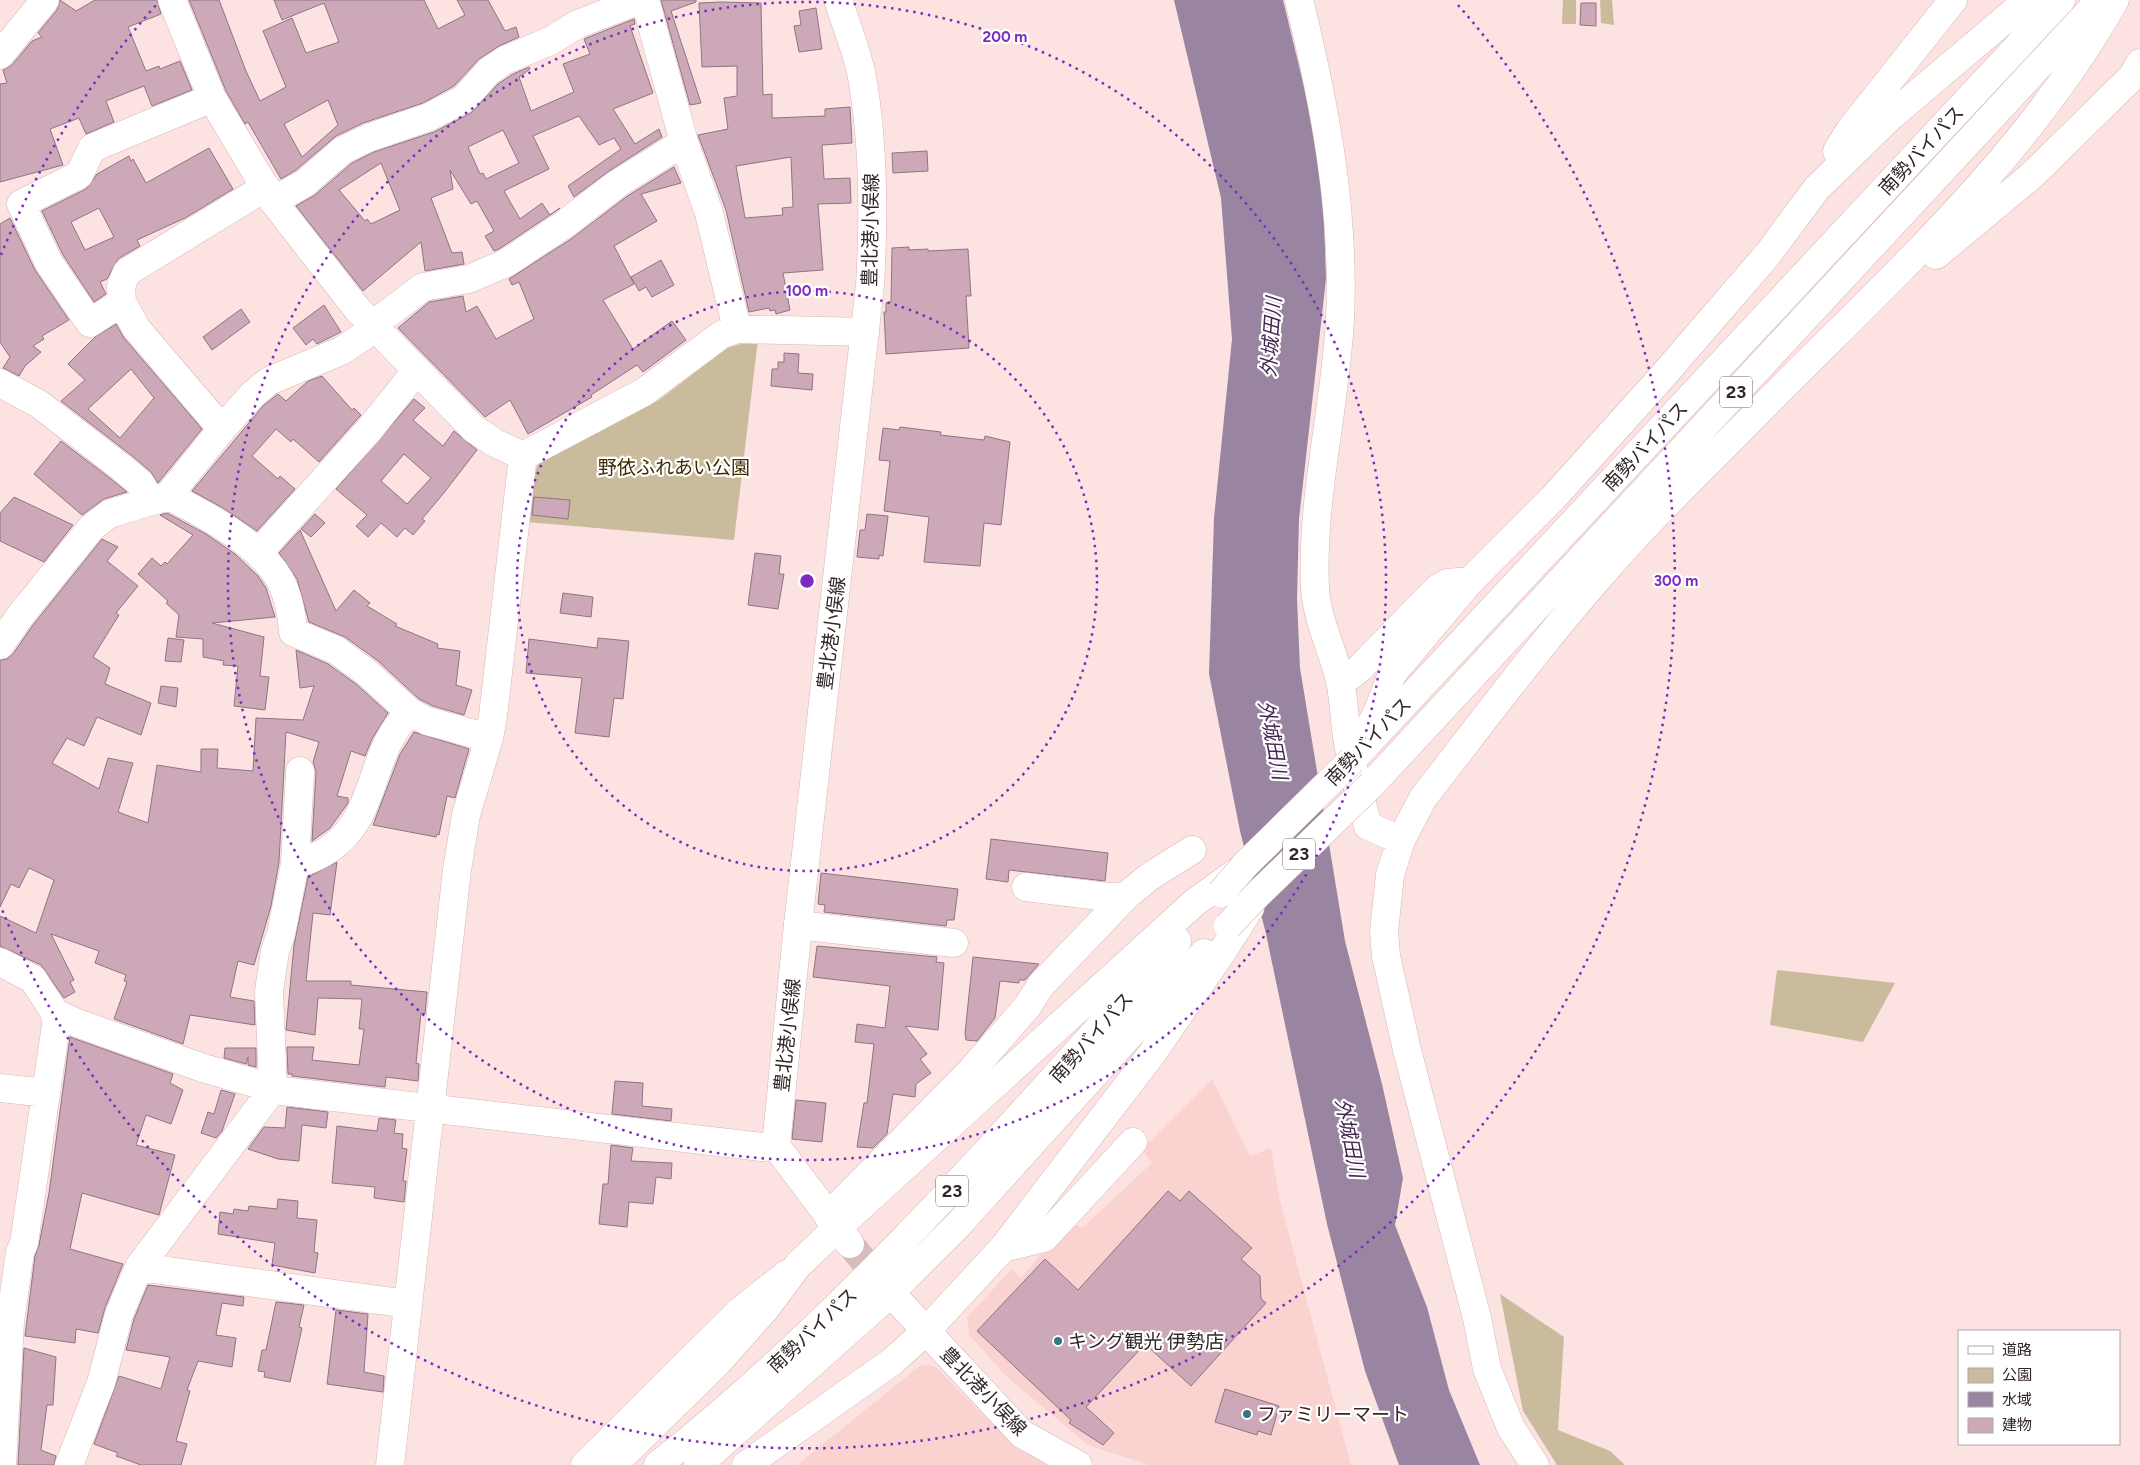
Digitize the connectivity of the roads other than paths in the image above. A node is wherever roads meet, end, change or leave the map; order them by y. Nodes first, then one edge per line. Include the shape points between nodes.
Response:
1 (45, 0) edge
2 (172, 0) edge
3 (640, 0) edge
4 (645, 0) edge
5 (838, 0) edge
6 (1299, 0) edge
7 (1953, 0) edge
8 (2028, 0) edge
9 (2061, 0) edge
10 (2100, 0) edge
11 (2115, 0) edge
12 (0, 55) edge
13 (2140, 63) edge
14 (212, 98) junction
15 (684, 142) junction
16 (1817, 188) junction
17 (269, 194) junction
18 (1886, 286) junction
19 (122, 302) junction
20 (374, 324) junction
21 (737, 329) junction
22 (864, 332) junction
23 (417, 370) junction
24 (0, 383) edge
25 (222, 429) junction
26 (523, 456) junction
27 (159, 498) junction
28 (258, 553) junction
29 (1470, 581) junction
30 (0, 645) edge
31 (1341, 683) junction
32 (410, 712) junction
33 (489, 738) junction
34 (1352, 760) junction
35 (300, 771) dead end
36 (1400, 840) junction
37 (1192, 850) dead end
38 (295, 864) junction
39 (1245, 865) junction
40 (1026, 887) dead end
41 (1258, 894) junction
42 (1126, 896) junction
43 (798, 925) junction
44 (954, 943) dead end
45 (0, 962) edge
46 (55, 1013) junction
47 (0, 1088) edge
48 (273, 1089) junction
49 (46, 1094) junction
50 (431, 1109) junction
51 (1133, 1142) dead end
52 (776, 1146) junction
53 (838, 1229) junction
54 (1004, 1248) junction
55 (798, 1265) junction
56 (139, 1267) junction
57 (900, 1303) tunnel mouth
58 (408, 1304) junction
59 (926, 1331) junction
60 (2, 1465) edge
61 (69, 1465) edge
62 (390, 1465) edge
63 (585, 1465) edge
64 (613, 1465) edge
65 (658, 1465) edge
66 (698, 1465) edge
67 (746, 1465) edge
68 (1078, 1465) edge
69 (1535, 1465) edge

1 - 12 main road
2 - 14 main road
3 - 17 main road via 578,24 552,40 505,60 488,72 464,99 429,117 343,150 304,183
4 - 15 main road
5 - 22 main road, 豊北港小俣線 via 861,74 870,136 872,241
6 - 31 main road via 1326,113 1338,196 1339,327 1314,548 1316,604
7 - 16 main road via 1850,130
8 - 16 main road via 1884,122
9 - 34 main road, 南勢バイパス / 23
10 - 41 main road, 南勢バイパス / 23, bridge via 1372,784
11 - 18 main road via 2042,110 1956,212
13 - 18 main road via 2132,77 2030,177 1914,274
14 - 17 main road
14 - 19 main road via 92,148 79,175 21,204 49,263 90,323
15 - 20 main road via 617,184 506,263 469,280 423,287
15 - 21 main road via 709,213
16 - 29 main road via 1768,254 1661,378 1553,498
17 - 19 main road via 127,272 122,286
17 - 20 main road via 358,310
18 - 36 main road via 1815,353 1609,565 1423,798
19 - 25 main road via 136,328
20 - 23 main road
20 - 25 main road via 365,335 341,352 269,381
21 - 22 main road
21 - 26 main road via 721,335 644,392
22 - 43 main road, 豊北港小俣線
23 - 26 main road via 474,428 495,443
23 - 28 main road via 369,430
24 - 27 main road via 39,404
25 - 27 main road
26 - 33 main road
27 - 28 main road via 192,507
27 - 30 main road via 109,514 91,528
28 - 32 main road via 280,581 292,617 293,632 336,650
29 - 31 main road via 1447,583 1437,589 1360,668
29 - 34 main road via 1392,674 1378,711
31 - 36 main road via 1348,747 1368,826
32 - 33 main road via 427,721
32 - 38 main road via 398,725 384,751 356,824 336,846 307,862
33 - 50 main road via 466,815 457,870
34 - 39 main road, 南勢バイパス / 23, bridge
35 - 38 main road
36 - 69 main road via 1390,875 1384,932 1386,956 1488,1368 1510,1428
37 - 42 main road
38 - 48 main road via 269,992
39 - 53 main road via 1194,902
39 - 65 main road, 南勢バイパス / 23, bridge via 936,1208 781,1360
40 - 42 main road via 1108,897
41 - 54 main road via 1151,1054
41 - 66 main road, 南勢バイパス / 23, bridge via 957,1226 883,1300
42 - 53 main road via 1041,985 1027,1007
43 - 44 main road
43 - 52 main road, 豊北港小俣線
45 - 46 main road via 32,979
46 - 48 main road via 203,1068
46 - 49 main road
47 - 49 main road
48 - 50 main road
48 - 56 main road
49 - 60 main road via 10,1322
50 - 52 main road via 762,1148
50 - 58 main road
51 - 54 main road via 1044,1238
52 - 53 main road
53 - 55 main road
54 - 59 main road
55 - 63 main road via 739,1312
55 - 64 main road via 766,1308 718,1362
56 - 58 main road
56 - 61 main road via 119,1314 101,1383
57 - 59 main road, 豊北港小俣線
58 - 62 main road
59 - 67 main road via 893,1361
59 - 68 main road, 豊北港小俣線 via 1022,1434

